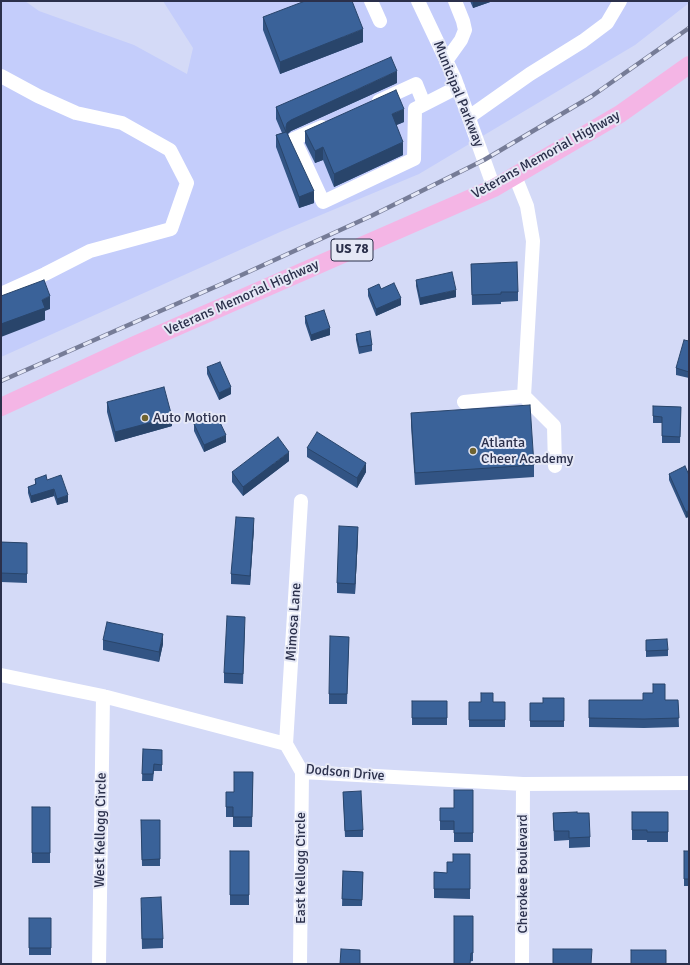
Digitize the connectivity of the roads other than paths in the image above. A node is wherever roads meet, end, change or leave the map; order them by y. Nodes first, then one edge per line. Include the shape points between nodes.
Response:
1 (372, 1) edge
2 (418, 1) edge
3 (455, 1) edge
4 (620, 1) edge
5 (380, 21) dead end
6 (446, 61) junction
7 (689, 65) edge
8 (1, 76) edge
9 (458, 87) junction
10 (424, 104) junction
11 (366, 107) edge
12 (469, 117) junction
13 (337, 120) edge
14 (515, 176) junction
15 (494, 188) junction
16 (1, 294) edge
17 (524, 396) junction
18 (464, 402) dead end
19 (1, 407) edge
20 (555, 466) dead end
21 (301, 501) dead end
22 (1, 675) edge
23 (103, 696) junction
24 (286, 744) junction
25 (302, 772) junction
26 (689, 783) edge
27 (523, 784) junction
28 (99, 964) edge
29 (300, 964) edge
30 (522, 964) edge

1 - 5 street
2 - 6 street, Municipal Parkway
3 - 6 street via 465,30
4 - 12 street via 607,23
6 - 9 street, Municipal Parkway
7 - 14 main road, Veterans Memorial Highway / US 78 via 620,114
8 - 16 street via 76,113 122,123 157,142 170,150 188,183 170,229 90,251
9 - 10 street
9 - 12 street, Municipal Parkway
10 - 11 street via 416,84
10 - 13 street via 414,108 414,159 323,202 294,139
12 - 15 street, Municipal Parkway
14 - 15 main road, Veterans Memorial Highway / US 78
14 - 17 street via 527,206 533,241
15 - 19 main road, Veterans Memorial Highway / US 78 via 135,344
17 - 18 street
17 - 20 street via 554,426
21 - 24 street, Mimosa Lane
22 - 23 street
23 - 24 street
23 - 28 street, West Kellogg Circle
24 - 25 street, Dodson Drive
25 - 27 street, Dodson Drive
25 - 29 street, East Kellogg Circle
26 - 27 street, Dodson Drive
27 - 30 street, Cherokee Boulevard

